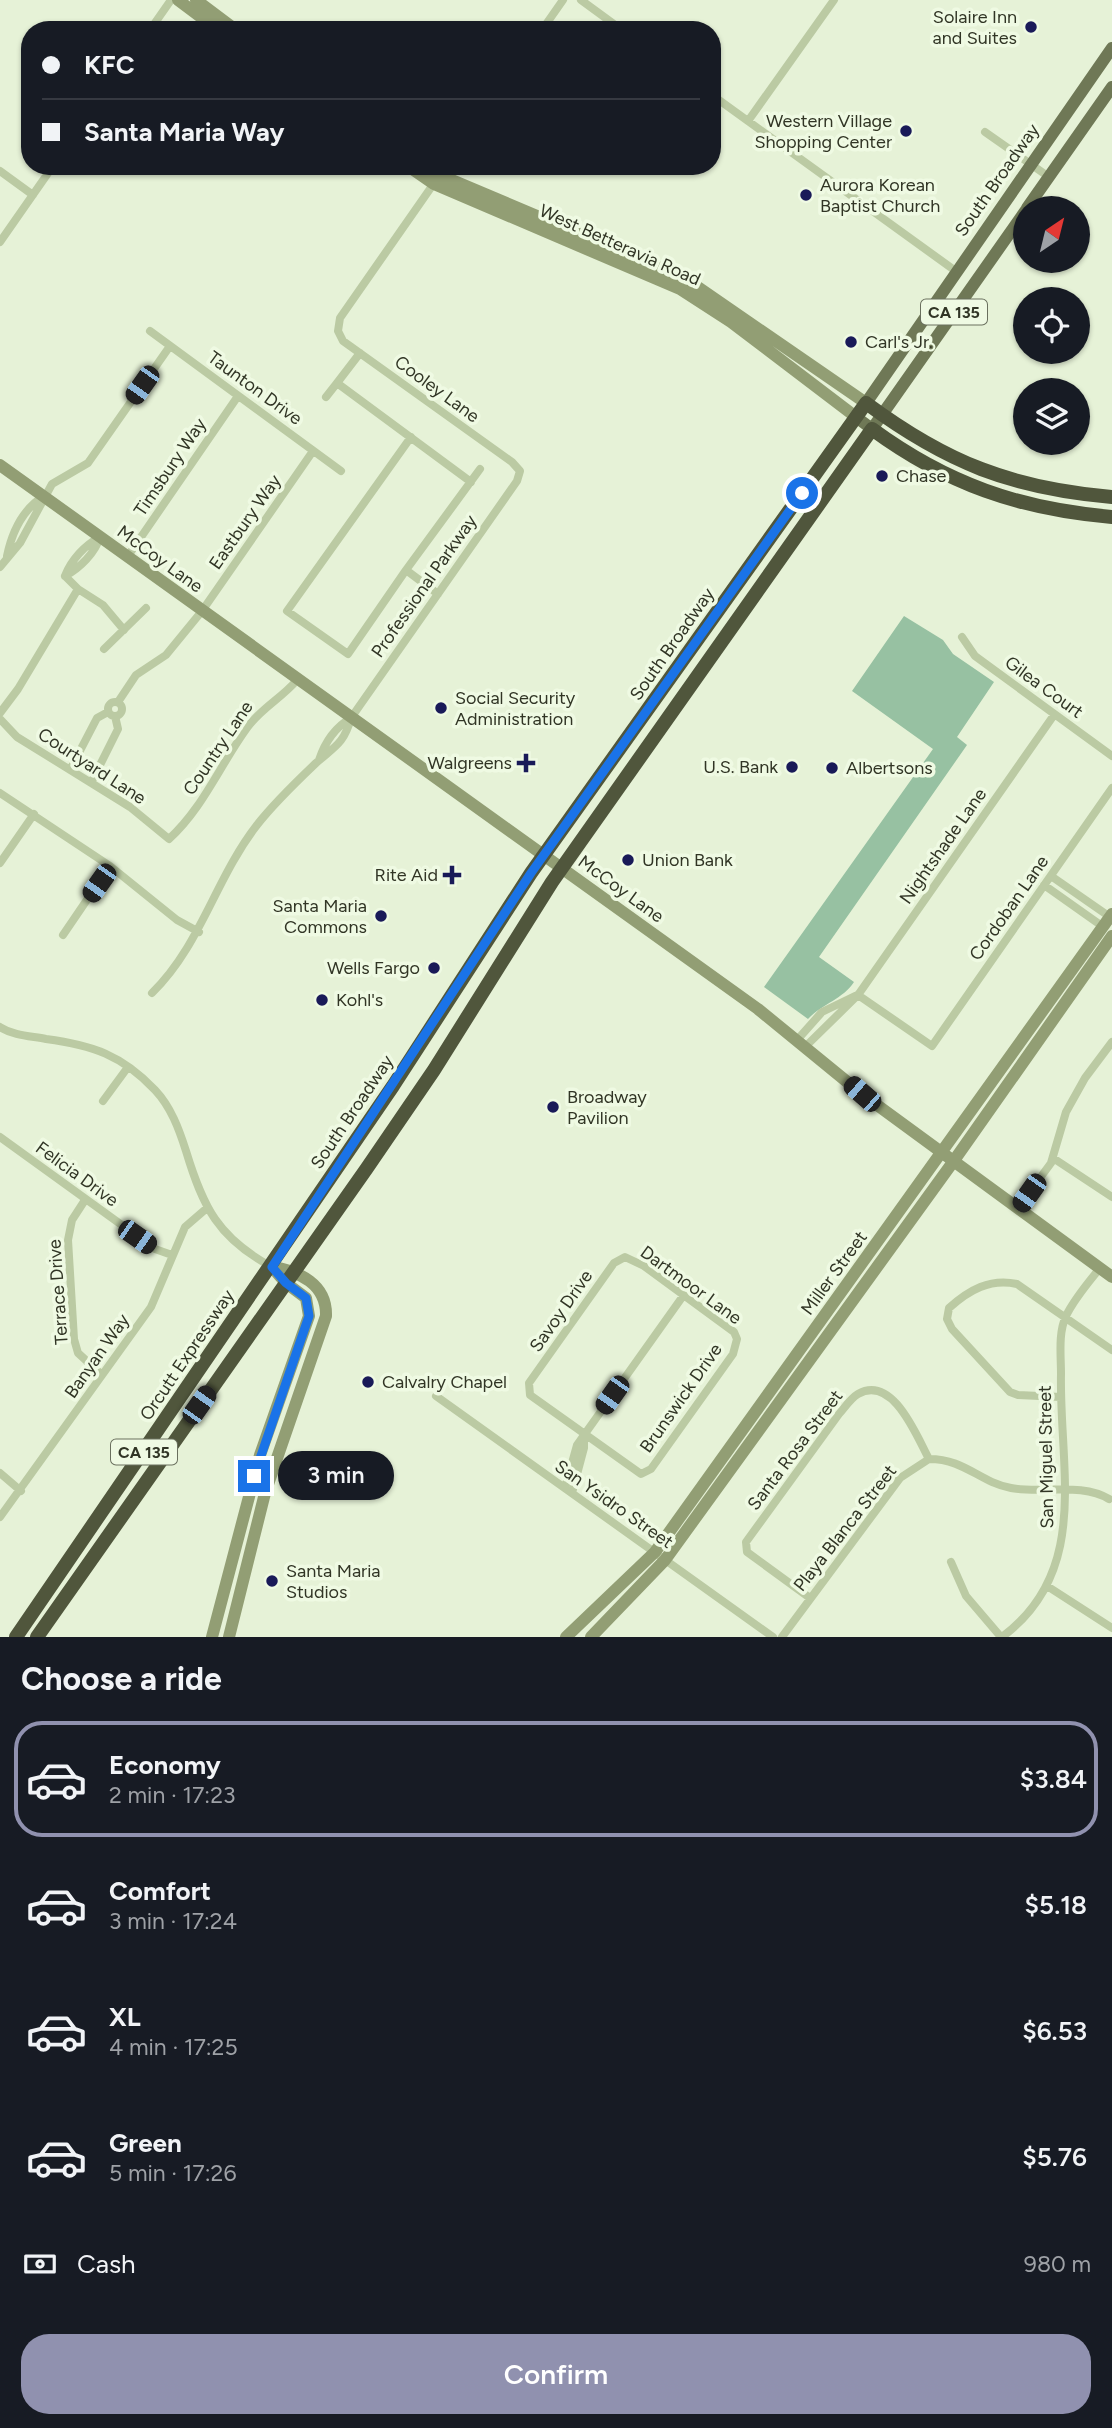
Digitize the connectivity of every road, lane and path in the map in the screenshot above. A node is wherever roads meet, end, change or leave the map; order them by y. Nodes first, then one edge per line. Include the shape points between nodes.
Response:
1 (172, 0) edge
2 (178, 0) edge
3 (196, 0) edge
4 (563, 0) edge
5 (582, 0) edge
6 (834, 0) edge
7 (157, 21) edge
8 (206, 21) edge
9 (224, 21) edge
10 (548, 21) edge
11 (610, 21) edge
12 (1112, 48) edge
13 (1112, 87) edge
14 (721, 102) edge
15 (748, 121) junction
16 (985, 132) dead end
17 (1031, 164) junction
18 (0, 171) edge
19 (47, 175) edge
20 (440, 175) edge
21 (1049, 177) junction
22 (1016, 187) junction
23 (33, 195) junction
24 (1035, 196) edge
25 (1013, 228) edge
26 (0, 242) edge
27 (957, 272) junction
28 (974, 284) junction
29 (150, 331) dead end
30 (170, 346) junction
31 (360, 353) junction
32 (337, 383) junction
33 (238, 396) junction
34 (326, 397) dead end
35 (866, 403) junction
36 (881, 414) junction
37 (856, 417) junction
38 (872, 429) junction
39 (411, 437) junction
40 (313, 451) junction
41 (0, 465) edge
42 (480, 470) dead end
43 (341, 471) dead end
44 (520, 471) joint
45 (471, 482) junction
46 (44, 496) junction
47 (1112, 496) edge
48 (1112, 517) edge
49 (100, 537) junction
50 (3, 554) edge
51 (128, 556) junction
52 (0, 567) edge
53 (406, 570) junction
54 (78, 589) junction
55 (438, 594) junction
56 (146, 608) dead end
57 (202, 611) junction
58 (124, 630) junction
59 (962, 637) dead end
60 (104, 649) dead end
61 (298, 680) junction
62 (660, 694) junction
63 (677, 708) junction
64 (0, 713) edge
65 (112, 714) junction
66 (1054, 715) junction
67 (351, 718) junction
68 (0, 719) edge
69 (1112, 756) edge
70 (70, 770) junction
71 (91, 783) junction
72 (1112, 788) edge
73 (0, 793) edge
74 (34, 814) junction
75 (169, 839) joint
76 (544, 855) junction
77 (0, 863) edge
78 (110, 866) junction
79 (563, 869) junction
80 (1051, 876) junction
81 (1044, 885) junction
82 (1108, 919) edge
83 (199, 932) junction
84 (63, 935) dead end
85 (1112, 936) edge
86 (152, 993) dead end
87 (858, 995) junction
88 (0, 1027) edge
89 (802, 1042) junction
90 (1112, 1042) edge
91 (128, 1067) junction
92 (103, 1101) dead end
93 (0, 1137) edge
94 (941, 1153) junction
95 (1054, 1157) junction
96 (953, 1162) junction
97 (1112, 1197) edge
98 (85, 1199) junction
99 (207, 1208) junction
100 (1018, 1208) junction
101 (172, 1255) junction
102 (625, 1257) joint
103 (272, 1267) junction
104 (1100, 1268) junction
105 (295, 1271) junction
106 (1112, 1277) edge
107 (286, 1283) junction
108 (683, 1296) junction
109 (1066, 1317) junction
110 (737, 1339) joint
111 (1112, 1350) edge
112 (102, 1375) junction
113 (436, 1396) dead end
114 (1060, 1398) junction
115 (584, 1434) junction
116 (929, 1459) junction
117 (0, 1473) edge
118 (20, 1491) junction
119 (568, 1491) junction
120 (1065, 1491) junction
121 (1109, 1499) dead end
122 (0, 1517) edge
123 (659, 1556) junction
124 (951, 1562) dead end
125 (1047, 1586) junction
126 (810, 1598) junction
127 (1112, 1628) edge
128 (16, 1637) edge
129 (37, 1637) edge
130 (212, 1637) edge
131 (229, 1637) edge
132 (566, 1637) edge
133 (591, 1637) edge
134 (773, 1637) edge
135 (782, 1637) edge
136 (1002, 1637) edge

1 - 7 street
2 - 8 street
3 - 9 street
4 - 10 street
5 - 11 street
6 - 15 street
12 - 17 main road, South Broadway / CA 135
13 - 21 main road, CA 135
14 - 15 street
15 - 27 street
16 - 17 street
17 - 21 street
17 - 22 main road, South Broadway / CA 135
18 - 23 street
19 - 23 street
20 - 31 street, Cooley Lane via 340,318 338,331 343,341
20 - 35 street, West Betteravia Road via 686,279
20 - 37 street, West Betteravia Road via 680,289
21 - 24 main road, CA 135
22 - 27 main road, South Broadway / CA 135
22 - 28 main road via 1014,199 968,271
23 - 26 street
25 - 28 main road, CA 135
27 - 35 main road, South Broadway / CA 135
28 - 36 main road, CA 135
29 - 30 street, Taunton Drive
30 - 33 street, Taunton Drive
30 - 46 street via 88,463 59,478
31 - 32 street
31 - 44 street, Cooley Lane
32 - 34 street
32 - 39 street
33 - 40 street, Taunton Drive
33 - 51 street, Timsbury Way
35 - 36 highway, West Betteravia Road
35 - 37 highway, South Broadway / CA 135
36 - 38 main road, CA 135
36 - 47 highway, West Betteravia Road via 917,439 982,471 1042,488
37 - 38 main road, West Betteravia Road
37 - 62 highway, South Broadway / CA 135
38 - 48 highway via 927,466 975,488 1038,507
38 - 63 highway, CA 135
39 - 45 street
39 - 53 street via 287,611 348,654
40 - 43 street, Taunton Drive
40 - 57 street, Eastbury Way
41 - 46 street, McCoy Lane
42 - 45 street
44 - 55 street, Professional Parkway
45 - 53 street
46 - 49 street, McCoy Lane
46 - 50 street via 20,543
49 - 51 street, McCoy Lane
49 - 54 street via 97,547 65,576
50 - 52 street
51 - 57 street, McCoy Lane
53 - 55 street
54 - 58 street via 103,605
54 - 64 street
55 - 67 street, Professional Parkway
56 - 58 street
57 - 61 street, McCoy Lane
57 - 65 street, Eastbury Way via 166,655 136,675 118,702 122,709
58 - 60 street
59 - 66 street, Gilea Court via 975,656
61 - 67 street, McCoy Lane
61 - 75 street, Country Lane via 247,728 196,809
62 - 63 highway
62 - 76 highway, South Broadway / CA 135
63 - 79 highway, CA 135
65 - 70 street via 97,718
65 - 71 street via 118,729
66 - 69 street, Gilea Court
66 - 87 street, Nightshade Lane
67 - 76 street, McCoy Lane
67 - 83 street, Professional Parkway via 338,726 319,761 257,825 230,866
68 - 70 street, Courtyard Lane via 17,737
70 - 71 street, Courtyard Lane
71 - 75 street, Courtyard Lane
72 - 80 street, Cordoban Lane
73 - 74 street
74 - 77 street
74 - 78 street
76 - 79 street, McCoy Lane
76 - 103 highway, South Broadway / CA 135
78 - 83 street
78 - 84 street
79 - 89 street, McCoy Lane
79 - 105 highway, CA 135 via 434,1070
80 - 81 street, Cordoban Lane
80 - 82 street
81 - 82 street
81 - 87 street, Cordoban Lane via 932,1046
82 - 94 street, Miller Street
83 - 86 street, Professional Parkway
85 - 96 street, Miller Street
87 - 89 street, Nightshade Lane
87 - 89 street, Nightshade Lane via 822,1012
88 - 91 street via 20,1035 98,1048
89 - 94 street, McCoy Lane
90 - 95 street via 1066,1112
91 - 92 street
91 - 99 street via 156,1091 173,1116
93 - 98 street, Felicia Drive
94 - 96 street, McCoy Lane
94 - 123 street, Miller Street
95 - 97 street
95 - 100 street
96 - 100 street, McCoy Lane
96 - 123 street, Miller Street
98 - 101 street, Felicia Drive via 155,1249
98 - 112 street, Terrace Drive via 69,1231 74,1339 78,1353
99 - 101 street, Banyan Way via 185,1227
99 - 103 street via 235,1244
100 - 104 street, McCoy Lane
101 - 112 street, Banyan Way via 151,1307
102 - 108 street, Dartmoor Lane
102 - 115 street, Savoy Drive via 614,1263 529,1383 530,1395
103 - 105 street
103 - 107 street
103 - 128 highway, Orcutt Expressway / CA 135
104 - 106 street, McCoy Lane
104 - 109 street, San Miguel Street
105 - 107 highway, Orcutt Expressway / CA 135
105 - 131 street via 320,1290 326,1317 265,1493
107 - 129 highway, Orcutt Expressway / CA 135
107 - 130 street via 306,1298 309,1316 260,1455
108 - 110 street, Dartmoor Lane via 734,1332
108 - 115 street
109 - 111 street
109 - 114 street, San Miguel Street
109 - 114 street via 1032,1292 1003,1281 975,1289 949,1308 947,1315 952,1329 1010,1392
110 - 115 street, Brunswick Drive via 733,1354 646,1473 637,1473
112 - 118 street, Banyan Way
113 - 119 street, San Ysidro Street
114 - 120 street, San Miguel Street
115 - 119 street via 584,1448
116 - 120 street via 966,1466 1007,1487
116 - 126 street, Playa Blanca Street via 900,1478
116 - 126 street, Santa Rosa Street via 908,1421 884,1393 872,1390 856,1395 839,1414 746,1542 747,1552
117 - 118 street
118 - 122 street, Banyan Way
119 - 123 street, San Ysidro Street
120 - 121 street via 1091,1492
120 - 125 street, San Miguel Street via 1060,1554
123 - 132 street, Miller Street
123 - 133 street, Miller Street
123 - 134 street, San Ysidro Street
124 - 136 street via 967,1596
125 - 127 street
125 - 136 street, San Miguel Street
126 - 135 street, Playa Blanca Street

